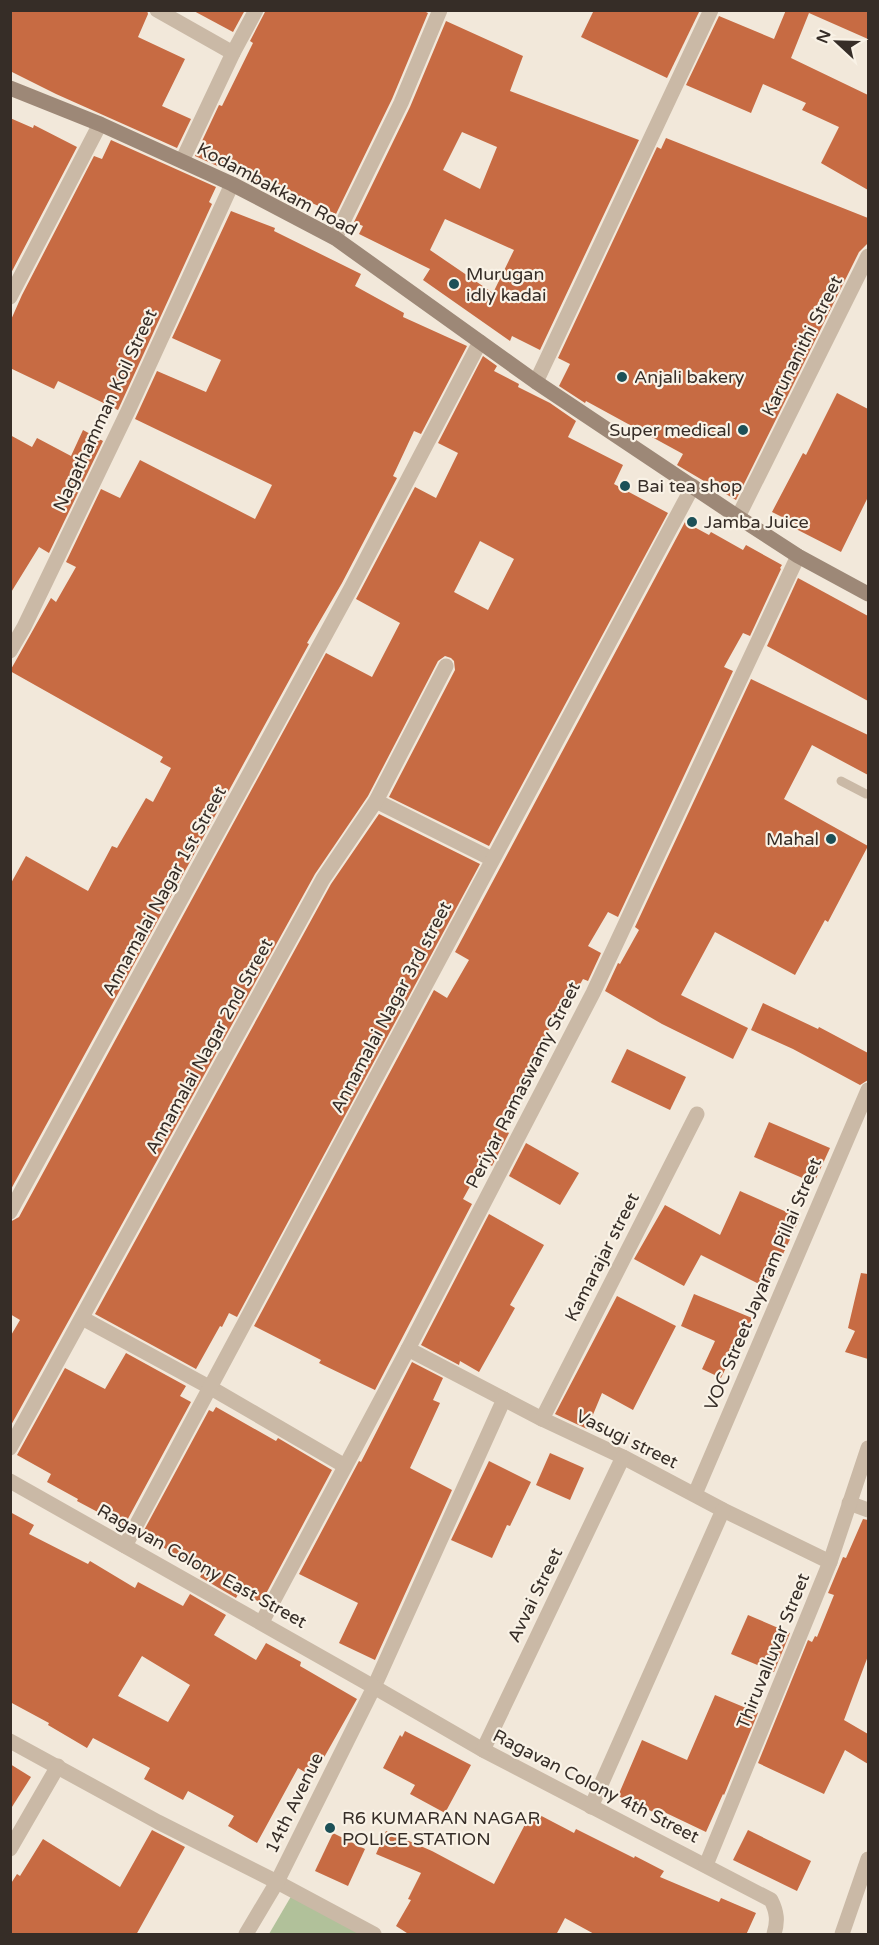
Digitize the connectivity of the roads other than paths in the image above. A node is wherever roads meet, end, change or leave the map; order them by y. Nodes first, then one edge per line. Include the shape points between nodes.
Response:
1 (157, 10) edge
2 (256, 10) edge
3 (440, 10) edge
4 (711, 10) edge
5 (233, 53) junction
6 (10, 88) edge
7 (100, 124) junction
8 (182, 161) junction
9 (232, 184) junction
10 (334, 238) junction
11 (868, 256) edge
12 (10, 297) edge
13 (480, 342) junction
14 (536, 382) junction
15 (693, 486) junction
16 (738, 517) junction
17 (798, 556) junction
18 (868, 594) edge
19 (10, 618) edge
20 (24, 627) junction
21 (10, 651) edge
22 (446, 666) dead end
23 (841, 781) dead end
24 (868, 794) edge
25 (376, 801) junction
26 (492, 859) junction
27 (868, 1090) edge
28 (697, 1113) dead end
29 (10, 1212) edge
30 (82, 1318) junction
31 (408, 1349) junction
32 (211, 1388) junction
33 (504, 1400) junction
34 (543, 1419) junction
35 (10, 1448) edge
36 (868, 1448) edge
37 (623, 1457) junction
38 (345, 1466) junction
39 (10, 1481) edge
40 (695, 1494) junction
41 (849, 1503) junction
42 (723, 1510) junction
43 (868, 1510) edge
44 (125, 1546) junction
45 (830, 1562) junction
46 (262, 1622) junction
47 (374, 1687) junction
48 (10, 1741) edge
49 (483, 1750) junction
50 (58, 1766) junction
51 (591, 1807) junction
52 (10, 1849) edge
53 (868, 1859) edge
54 (706, 1865) junction
55 (277, 1882) junction
56 (246, 1935) edge
57 (374, 1935) edge
58 (774, 1935) edge
59 (842, 1935) edge

1 - 5 street
2 - 5 street
3 - 10 street via 401,103
4 - 14 street
5 - 8 street
6 - 7 main road, Kodambakkam Road
7 - 8 main road, Kodambakkam Road
7 - 12 street
8 - 9 main road, Kodambakkam Road
9 - 10 main road, Kodambakkam Road
9 - 20 street, Nagathamman Koil Street
10 - 13 main road, Kodambakkam Road
11 - 16 street, Karunanithi Street
13 - 14 main road, Kodambakkam Road
13 - 29 street, Annamalai Nagar 1st Street via 351,588
14 - 15 main road, Kodambakkam Road
15 - 16 main road, Kodambakkam Road
15 - 26 street, Annamalai Nagar 3rd street
16 - 17 main road, Kodambakkam Road
17 - 18 main road, Kodambakkam Road
17 - 31 street, Periyar Ramaswamy Street via 593,993
19 - 20 street
20 - 21 street, Nagathamman Koil Street
22 - 25 street, Annamalai Nagar 2nd Street
23 - 24 lane
25 - 26 street
25 - 30 street, Annamalai Nagar 2nd Street via 323,879
26 - 32 street, Annamalai Nagar 3rd street
27 - 40 street, VOC Street Jayaram Pillai Street
28 - 34 street, Kamarajar street
30 - 32 street
30 - 35 street, Annamalai Nagar 2nd Street
31 - 33 street, Vasugi street
31 - 38 street, Periyar Ramaswamy Street
32 - 38 street
32 - 44 street, Annamalai Nagar 3rd street
33 - 34 street, Vasugi street
33 - 47 street, 14th Avenue
34 - 37 street, Vasugi street
36 - 41 street, Thiruvalluvar Street
37 - 40 street, Vasugi street
37 - 49 street, Avvai Street
38 - 46 street, Periyar Ramaswamy Street
39 - 44 street, Ragavan Colony East Street
40 - 42 street, Vasugi street
41 - 43 street
41 - 45 street, Thiruvalluvar Street
42 - 45 street, Vasugi street
42 - 51 street
44 - 46 street, Ragavan Colony East Street
45 - 54 street, Thiruvalluvar Street
46 - 47 street, Ragavan Colony East Street
47 - 49 street, Ragavan Colony 4th Street
47 - 55 street, 14th Avenue
48 - 50 street
49 - 51 street, Ragavan Colony 4th Street
50 - 52 street
50 - 55 street
51 - 54 street, Ragavan Colony 4th Street
53 - 59 street
54 - 58 street, Ragavan Colony 4th Street via 771,1900 777,1912
55 - 56 street, 14th Avenue
55 - 57 street

